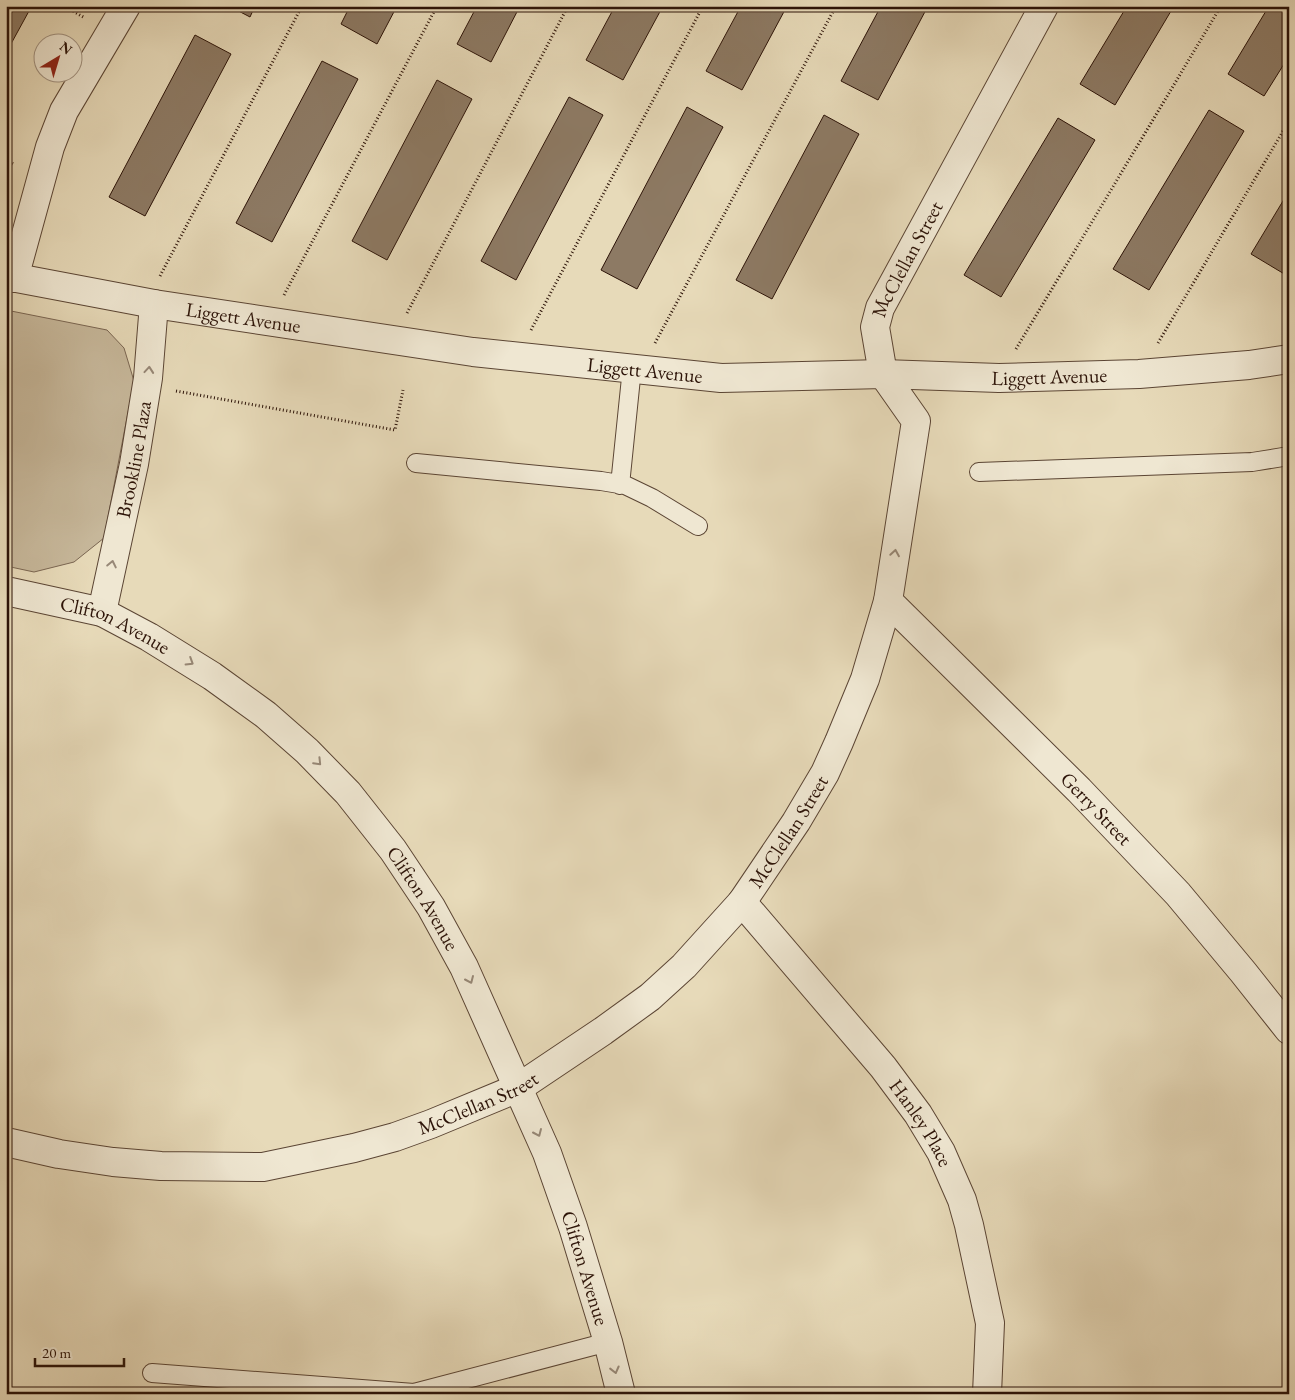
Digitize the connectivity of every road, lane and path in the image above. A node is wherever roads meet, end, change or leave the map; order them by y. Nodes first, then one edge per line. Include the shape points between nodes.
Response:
1 (126, 6) edge
2 (302, 6) edge
3 (437, 6) edge
4 (568, 6) edge
5 (703, 6) edge
6 (836, 6) edge
7 (1044, 6) edge
8 (1221, 6) edge
9 (1289, 122) edge
10 (10, 277) edge
11 (150, 303) junction
12 (270, 321) junction
13 (393, 340) junction
14 (517, 356) junction
15 (1289, 359) edge
16 (637, 369) junction
17 (883, 374) junction
18 (1139, 374) junction
19 (999, 378) junction
20 (403, 390) dead end
21 (175, 391) dead end
22 (1289, 456) edge
23 (416, 463) dead end
24 (979, 472) dead end
25 (620, 484) junction
26 (698, 526) dead end
27 (6, 591) edge
28 (888, 601) junction
29 (102, 612) junction
30 (742, 902) junction
31 (1289, 1030) edge
32 (518, 1088) junction
33 (6, 1142) edge
34 (608, 1342) junction
35 (152, 1373) dead end
36 (621, 1394) edge
37 (987, 1394) edge

1 - 10 street via 64,111
2 - 11 path
3 - 12 path
4 - 13 path
5 - 14 path
6 - 16 path
7 - 17 street, McClellan Street via 880,308 875,327
8 - 19 path
9 - 18 path
10 - 11 street, Liggett Avenue
11 - 12 street, Liggett Avenue
29 -> 11 street, Brookline Plaza via 148,378
12 - 13 street, Liggett Avenue
13 - 14 street, Liggett Avenue
14 - 16 street, Liggett Avenue
15 - 18 street, Liggett Avenue
16 - 17 street, Liggett Avenue via 721,378
16 - 25 lane
17 - 19 street, Liggett Avenue
28 -> 17 street, McClellan Street via 916,420
18 - 19 street, Liggett Avenue
20 - 21 path via 395,430
22 - 24 lane via 1252,462
23 - 25 lane
25 - 26 lane via 652,498
27 - 29 street, Clifton Avenue
28 - 30 street, McClellan Street via 865,679 825,773
28 - 31 street, Gerry Street via 1178,894
29 -> 32 street, Clifton Avenue via 212,676 258,709 307,751 348,793 393,850 431,907 464,967
30 - 32 street, McClellan Street via 684,966 650,997
30 - 37 street, Hanley Place via 883,1067 941,1152 962,1200 990,1323
32 - 33 street, McClellan Street via 395,1137 263,1167 113,1162
32 -> 34 street, Clifton Avenue via 547,1153 574,1227
34 - 35 lane via 414,1393
34 -> 36 street, Clifton Avenue

